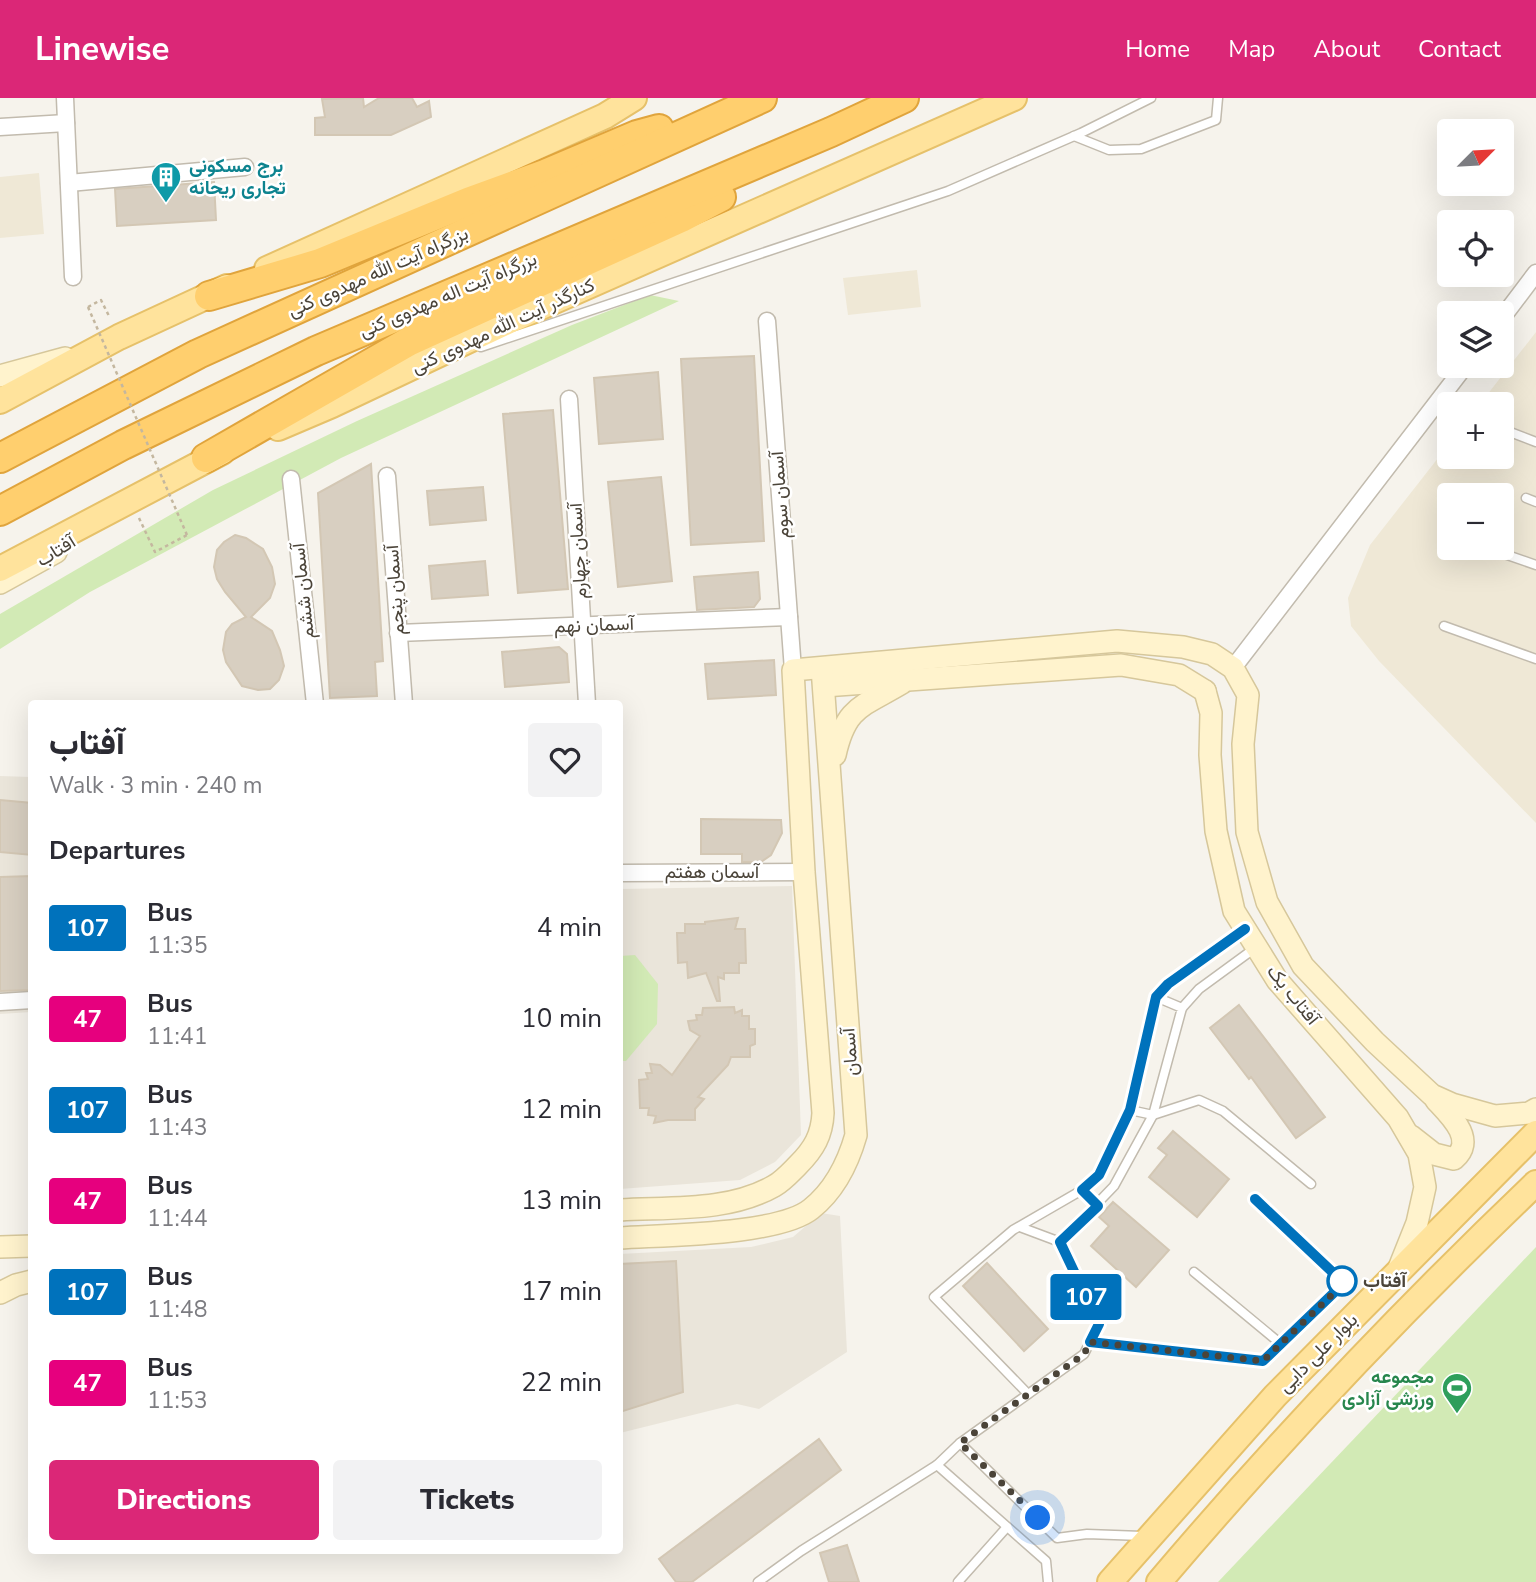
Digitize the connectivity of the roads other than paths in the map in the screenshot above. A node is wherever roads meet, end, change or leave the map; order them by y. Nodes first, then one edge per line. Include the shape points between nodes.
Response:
1 (65, 98) edge
2 (634, 98) edge
3 (762, 98) edge
4 (904, 98) edge
5 (1014, 98) edge
6 (1151, 98) edge
7 (1218, 98) edge
8 (727, 114) junction
9 (66, 123) junction
10 (0, 127) edge
11 (831, 132) junction
12 (1074, 136) junction
13 (245, 167) dead end
14 (69, 183) junction
15 (1536, 273) edge
16 (73, 277) dead end
17 (209, 296) junction
18 (1514, 302) edge
19 (767, 321) dead end
20 (119, 337) junction
21 (451, 349) junction
22 (0, 376) edge
23 (1456, 378) edge
24 (569, 399) dead end
25 (0, 401) edge
26 (1514, 434) edge
27 (1536, 442) edge
28 (0, 458) edge
29 (206, 458) junction
30 (387, 476) dead end
31 (291, 479) dead end
32 (1526, 498) dead end
33 (1536, 502) edge
34 (0, 511) edge
35 (108, 512) junction
36 (1514, 557) edge
37 (1536, 565) edge
38 (0, 569) edge
39 (0, 583) edge
40 (789, 617) junction
41 (583, 625) junction
42 (1444, 626) dead end
43 (398, 633) junction
44 (1536, 659) edge
45 (1233, 668) junction
46 (793, 670) junction
47 (823, 677) junction
48 (907, 680) junction
49 (1205, 691) junction
50 (315, 700) edge
51 (404, 700) edge
52 (587, 700) edge
53 (830, 778) junction
54 (804, 872) junction
55 (623, 873) edge
56 (1251, 938) junction
57 (1156, 997) junction
58 (28, 1000) edge
59 (0, 1002) edge
60 (1182, 1008) junction
61 (1432, 1096) junction
62 (1536, 1109) edge
63 (1130, 1110) junction
64 (1153, 1115) junction
65 (1407, 1133) junction
66 (1536, 1133) edge
67 (1536, 1183) edge
68 (1311, 1184) dead end
69 (1082, 1190) junction
70 (1255, 1199) dead end
71 (1098, 1206) junction
72 (623, 1210) edge
73 (1020, 1227) junction
74 (623, 1238) edge
75 (1060, 1242) junction
76 (28, 1246) edge
77 (0, 1247) edge
78 (1398, 1271) junction
79 (1194, 1272) dead end
80 (28, 1282) edge
81 (0, 1293) edge
82 (1090, 1342) junction
83 (1281, 1344) junction
84 (1028, 1394) junction
85 (960, 1443) junction
86 (937, 1465) junction
87 (1007, 1527) junction
88 (1149, 1536) junction
89 (758, 1582) edge
90 (958, 1582) edge
91 (1048, 1582) edge
92 (1110, 1582) edge
93 (1158, 1582) edge

1 - 9 street
2 - 17 main road via 605,117
3 - 8 highway, بزرگراه آیت الله مهدوی کنی
4 - 11 highway, بزرگراه آیت اله مهدوی کنی
5 - 21 main road, کنارگذر آیت الله مهدوی کنی
6 - 12 lane
7 - 12 lane via 1216,120 1141,149 1108,150
8 - 17 highway via 637,135 320,263
8 - 28 highway, بزرگراه آیت الله مهدوی کنی via 198,354
9 - 10 street
9 - 14 street
11 - 29 highway via 796,159 681,218 408,342
11 - 34 highway, بزرگراه آیت اله مهدوی کنی via 316,351
12 - 21 lane via 948,191 480,347
13 - 14 street
14 - 16 street
15 - 18 street
17 - 20 main road
19 - 40 street, آسمان سوم
20 - 22 street
20 - 25 main road
21 - 29 main road, کنارگذر آیت الله مهدوی کنی
23 - 45 street
24 - 41 street, آسمان چهارم
26 - 27 lane
29 - 35 main road, کنارگذر آیت الله مهدوی کنی
30 - 43 street, آسمان پنجم
31 - 50 street, آسمان ششم
32 - 33 lane
35 - 38 main road, کنارگذر آیت الله مهدوی کنی
35 - 39 street, آفتاب via 69,544
36 - 37 lane
40 - 41 street, آسمان نهم
40 - 46 street, آسمان سوم
41 - 43 street, آسمان نهم
41 - 52 street, آسمان چهارم
42 - 44 lane
43 - 51 street, آسمان پنجم
45 - 47 street via 1212,654 1183,647 1117,641
45 - 49 street
45 - 61 street, آفتاب یک via 1248,695 1243,744 1247,832 1267,902 1303,965
46 - 47 street
46 - 54 street, آسمان
47 - 48 street
47 - 53 street, آسمان
48 - 49 street via 1121,665 1179,675
48 - 53 street via 850,714 840,732
49 - 56 street, آفتاب یک via 1211,712 1216,831 1234,911
53 - 74 street, آسمان via 856,1135 841,1174 811,1209 790,1220 746,1229
54 - 55 street, آسمان هفتم
54 - 72 street, آسمان via 822,1130 809,1154 776,1185 743,1201
56 - 57 lane via 1168,984
56 - 60 lane
56 - 65 street, آفتاب یک via 1277,980
57 - 60 lane
57 - 63 lane
58 - 59 street
60 - 64 lane
61 - 62 street, آفتاب یک via 1495,1116
61 - 65 street via 1460,1129 1464,1144 1460,1154 1454,1159 1434,1154
63 - 64 lane
63 - 69 lane via 1099,1175
64 - 68 lane via 1199,1100 1223,1111
64 - 71 lane
65 - 78 street, آفتاب یک via 1419,1154 1425,1187
66 - 78 main road, بلوار علی دایی
67 - 93 main road, بلوار علی دایی via 1301,1422
69 - 71 lane
69 - 73 lane
70 - 83 lane via 1344,1283
71 - 75 lane
73 - 75 lane
73 - 84 lane via 934,1297
75 - 82 lane via 1099,1324
76 - 77 street
78 - 88 main road, بلوار علی دایی via 1275,1396
79 - 83 lane
80 - 81 street
82 - 83 lane via 1263,1361
82 - 84 lane via 1084,1354
84 - 85 lane
85 - 86 lane
85 - 88 lane via 1057,1538
86 - 87 lane
86 - 89 lane
87 - 90 lane
87 - 91 lane via 1046,1561
88 - 92 main road, بلوار علی دایی

